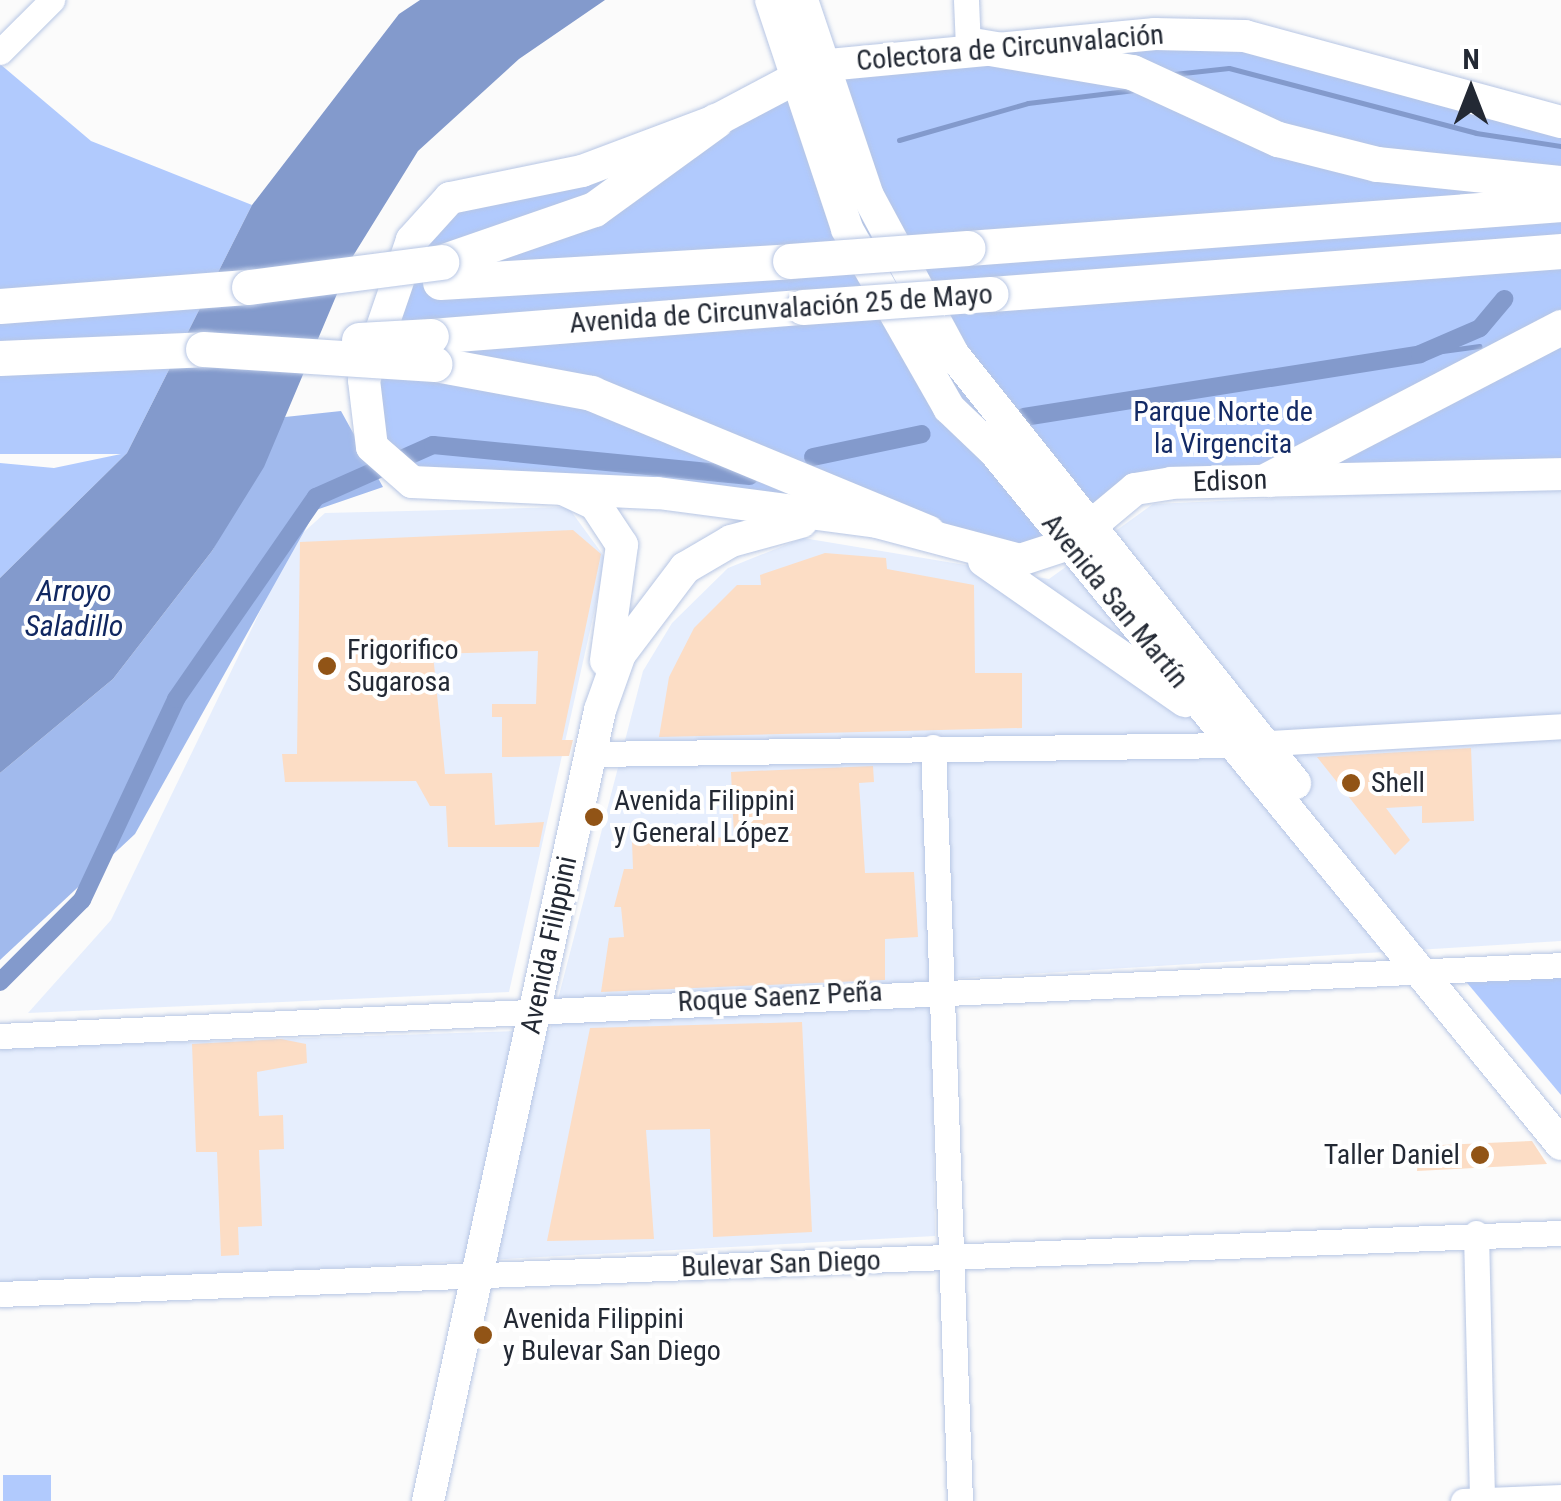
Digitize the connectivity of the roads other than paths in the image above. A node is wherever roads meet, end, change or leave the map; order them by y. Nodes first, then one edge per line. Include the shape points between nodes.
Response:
1 (28, 0) edge
2 (52, 0) edge
3 (772, 0) edge
4 (802, 0) edge
5 (966, 0) edge
6 (973, 47) junction
7 (3, 48) edge
8 (805, 70) junction
9 (715, 120) junction
10 (1561, 122) edge
11 (1555, 190) edge
12 (1560, 251) edge
13 (440, 272) junction
14 (0, 306) edge
15 (1561, 326) edge
16 (433, 350) junction
17 (0, 358) edge
18 (1561, 474) edge
19 (1268, 479) junction
20 (553, 486) junction
21 (836, 520) junction
22 (1081, 535) junction
23 (938, 537) junction
24 (600, 710) junction
25 (1209, 716) junction
26 (1561, 726) edge
27 (1249, 744) junction
28 (933, 747) junction
29 (590, 754) junction
30 (1561, 966) edge
31 (1433, 972) junction
32 (944, 990) junction
33 (536, 1009) junction
34 (0, 1036) edge
35 (1561, 1114) edge
36 (1561, 1144) edge
37 (1476, 1233) junction
38 (1561, 1233) edge
39 (953, 1257) junction
40 (481, 1276) junction
41 (0, 1294) edge
42 (1561, 1497) edge
43 (428, 1501) edge
44 (960, 1501) edge
45 (1463, 1501) edge
46 (1482, 1501) edge

1 - 7 street
2 - 7 street
3 - 8 main road, Avenida San Martín
4 - 8 main road, Avenida San Martín
5 - 6 street
6 - 8 main road, Colectora de Circunvalación
6 - 10 main road, Colectora de Circunvalación via 1246,36
6 - 11 highway via 1132,72 1278,140 1377,164
8 - 9 main road, Colectora de Circunvalación
8 - 22 main road, Avenida San Martín via 954,354
9 - 13 highway via 594,209
9 - 20 main road, Colectora de Circunvalación via 582,171 478,186 426,216 364,380 372,447 412,482
11 - 13 highway, Avenida de Circunvalación 25 de Mayo, bridge via 1497,209 968,248
12 - 16 highway, Avenida de Circunvalación 25 de Mayo, bridge via 803,307
13 - 14 highway, bridge
15 - 19 highway
16 - 17 highway, bridge via 203,349
16 - 23 highway via 592,393
18 - 19 main road, Edison
19 - 22 main road, Edison via 1135,489
20 - 21 main road
20 - 24 main road via 596,504 622,546
21 - 23 main road, Edison
21 - 24 main road, Avenida Filippini via 783,524 685,568 620,654
22 - 23 main road, Edison via 1020,560
22 - 25 main road, Avenida San Martín
22 - 27 main road, Avenida San Martín
23 - 25 main road via 1072,615
24 - 29 main road, Avenida Filippini
25 - 27 main road, Avenida San Martín
26 - 27 street
27 - 28 street
27 - 31 main road, Avenida San Martín
28 - 29 street
28 - 32 street
29 - 33 main road, Avenida Filippini
30 - 31 street, Roque Saenz Peña
31 - 32 street, Roque Saenz Peña
31 - 35 main road, Avenida San Martín
31 - 36 main road, Avenida San Martín
32 - 33 street, Roque Saenz Peña
32 - 39 street
33 - 34 street, Roque Saenz Peña
33 - 40 main road, Avenida Filippini
37 - 38 street, Bulevar San Diego
37 - 39 street, Bulevar San Diego
37 - 46 street
39 - 40 street, Bulevar San Diego
39 - 44 street
40 - 41 street, Bulevar San Diego
40 - 43 main road, Avenida Filippini
42 - 46 street
45 - 46 street

